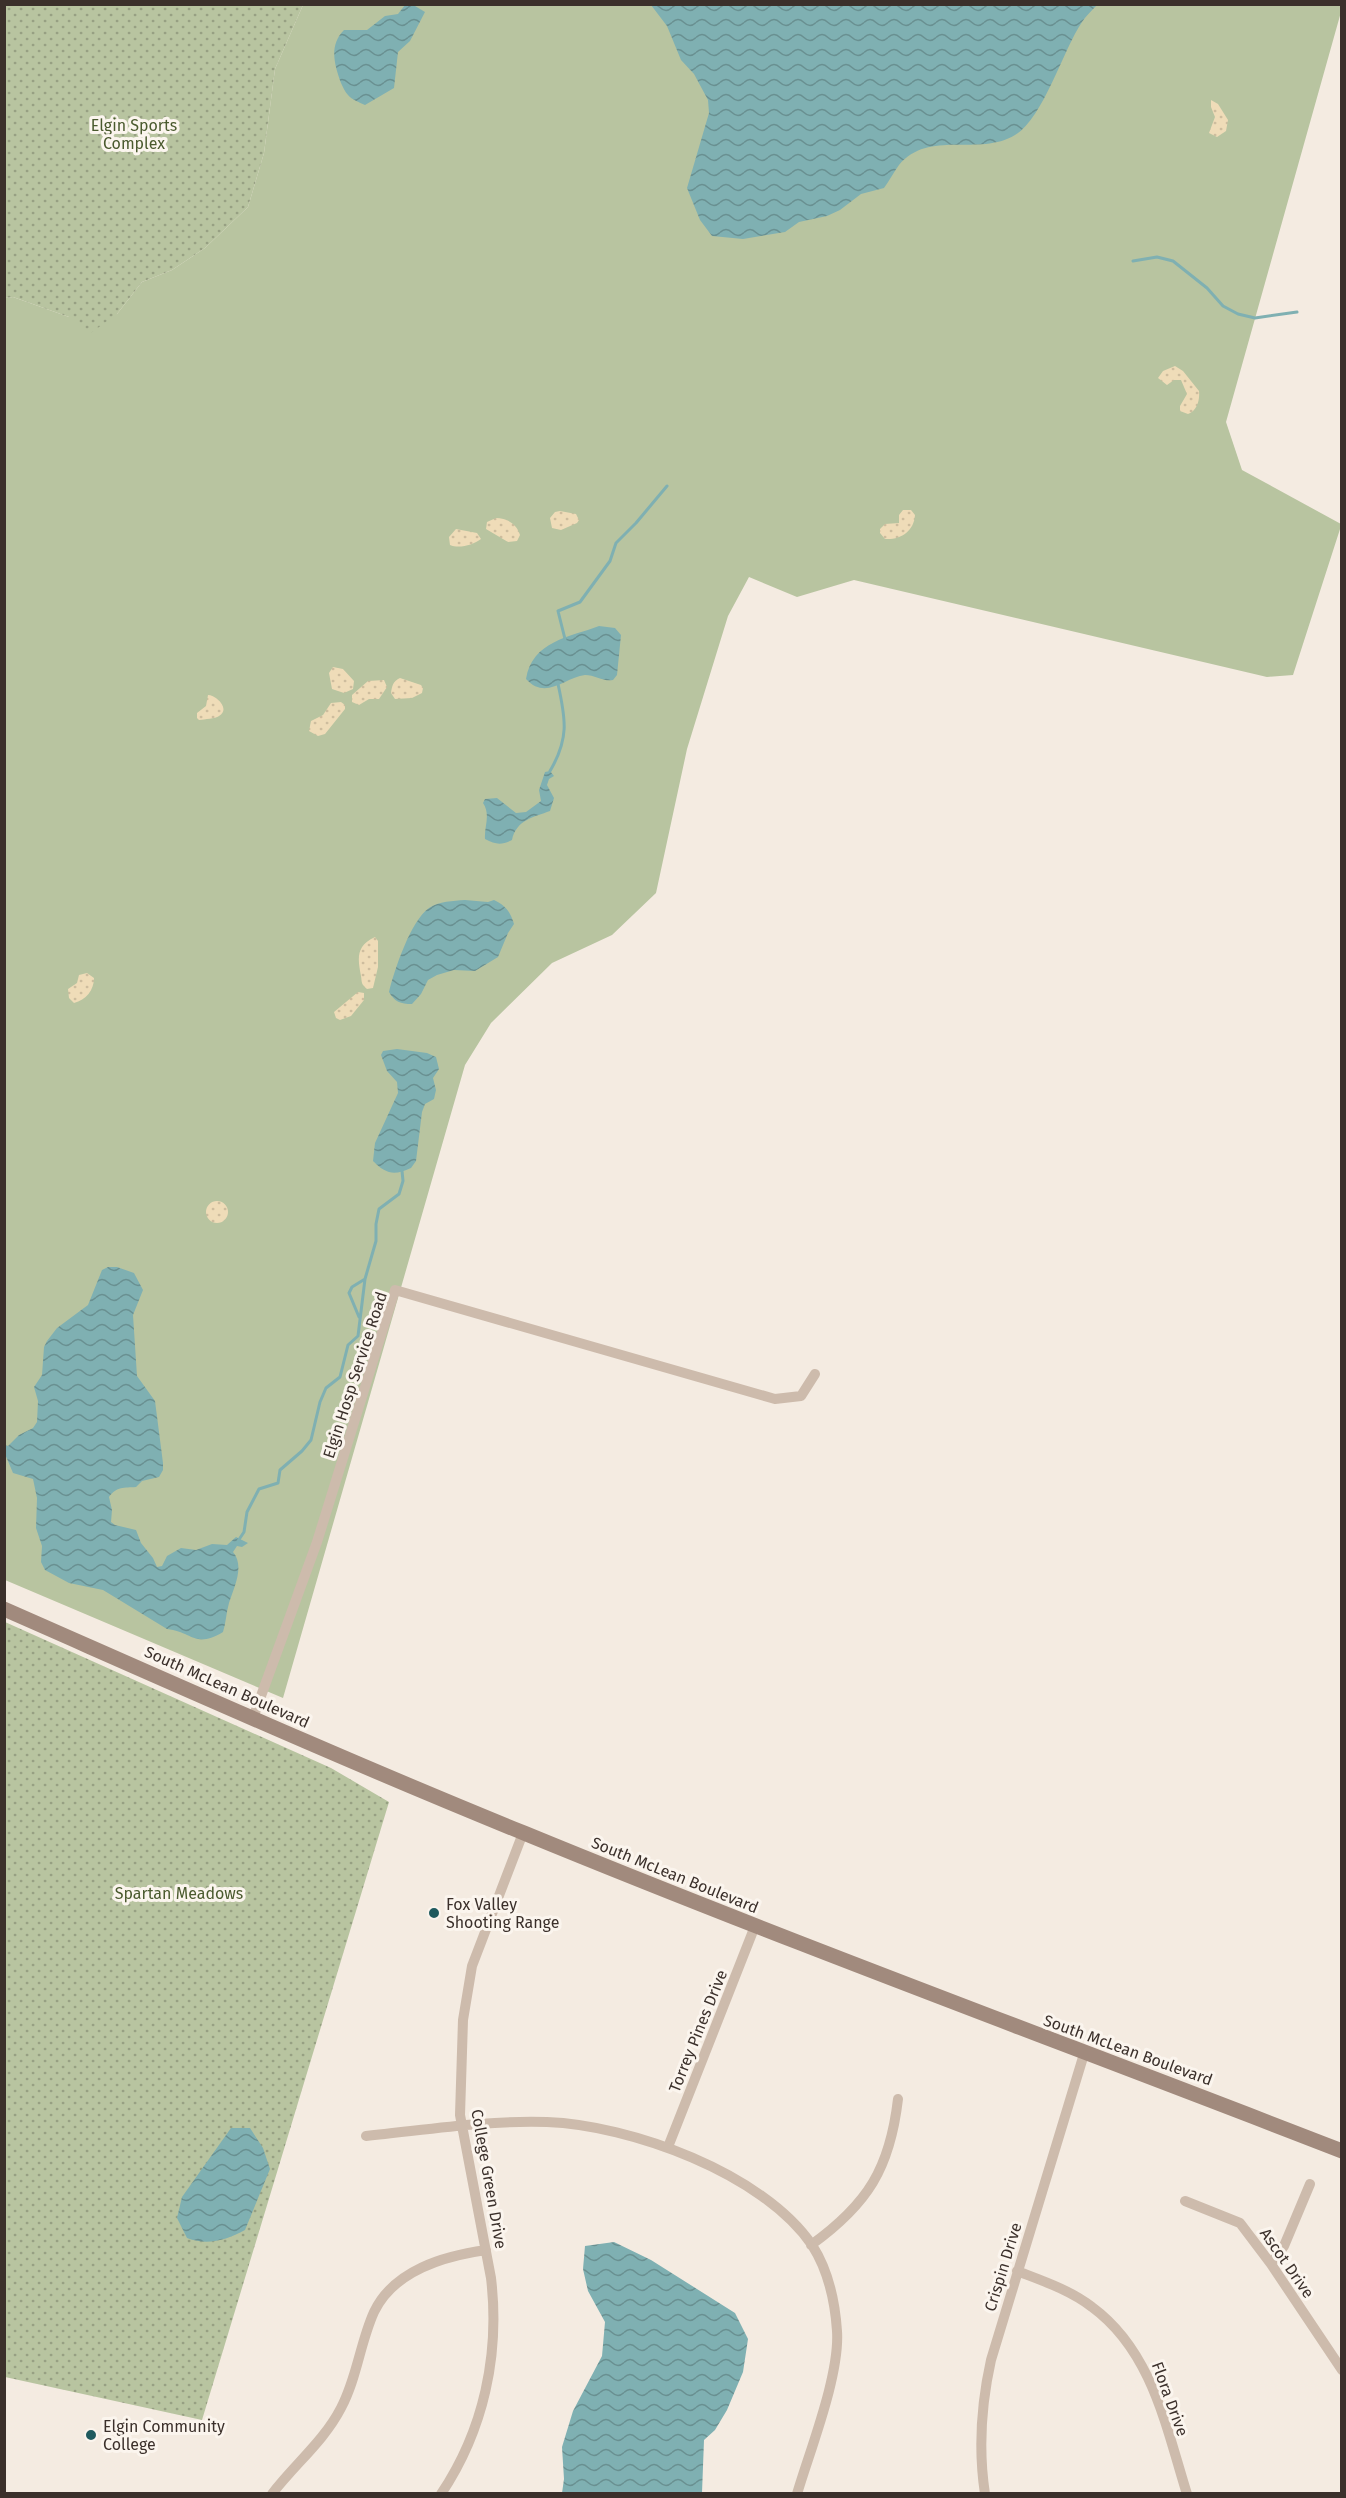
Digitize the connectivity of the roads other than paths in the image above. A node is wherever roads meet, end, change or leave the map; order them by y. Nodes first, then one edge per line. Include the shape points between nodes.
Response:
1 (814, 1374) dead end
2 (4, 1609) edge
3 (253, 1718) junction
4 (523, 1833) junction
5 (755, 1926) junction
6 (1084, 2054) junction
7 (898, 2099) dead end
8 (462, 2125) junction
9 (366, 2136) dead end
10 (668, 2147) junction
11 (1341, 2151) edge
12 (1310, 2184) dead end
13 (1185, 2202) dead end
14 (811, 2244) junction
15 (486, 2250) junction
16 (1271, 2264) junction
17 (1017, 2271) junction
18 (1341, 2370) edge
19 (272, 2493) edge
20 (441, 2493) edge
21 (797, 2493) edge
22 (985, 2493) edge
23 (1187, 2493) edge

1 - 3 street, Elgin Hosp Service Road via 801,1396 775,1399 395,1290 320,1531
2 - 3 main road, South McLean Boulevard
3 - 4 main road, South McLean Boulevard
4 - 5 main road, South McLean Boulevard
4 - 8 street, College Green Drive via 470,1976 463,2020
5 - 6 main road, South McLean Boulevard
5 - 10 street, Torrey Pines Drive
6 - 11 main road, South McLean Boulevard
6 - 17 street, Crispin Drive
7 - 14 street via 889,2147 874,2182 852,2212
8 - 9 street
8 - 10 street via 566,2123
8 - 15 street, College Green Drive
10 - 14 street via 754,2192 783,2214
12 - 16 street via 1284,2246
13 - 16 street, Ascot Drive via 1240,2223
14 - 21 street via 828,2279 837,2333 824,2405
15 - 19 street via 420,2268 389,2291 375,2311 340,2410
15 - 20 street, College Green Drive via 494,2304 489,2377 467,2448
16 - 18 street, Ascot Drive
17 - 22 street, Crispin Drive via 984,2392 981,2442
17 - 23 street, Flora Drive via 1065,2290 1115,2326 1139,2359 1155,2392

